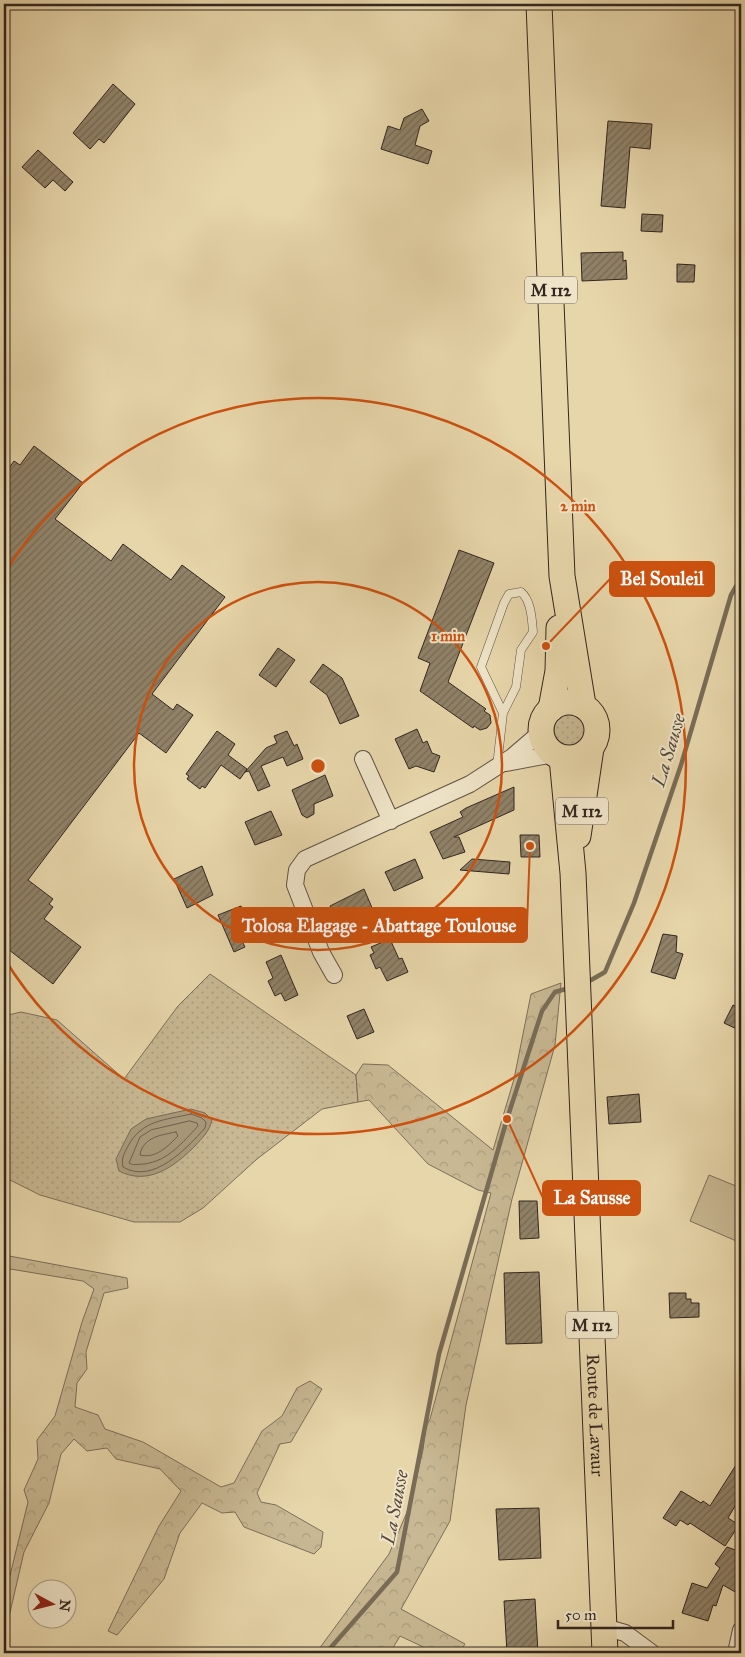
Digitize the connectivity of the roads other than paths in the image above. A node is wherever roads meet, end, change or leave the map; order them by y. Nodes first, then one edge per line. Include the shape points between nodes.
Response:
1 (539, 4) edge
2 (562, 576) junction
3 (583, 705) junction
4 (551, 709) junction
5 (503, 713) junction
6 (541, 732) junction
7 (591, 748) junction
8 (558, 756) junction
9 (363, 759) dead end
10 (496, 767) junction
11 (391, 820) junction
12 (573, 873) junction
13 (334, 975) dead end
14 (604, 1627) junction
15 (741, 1630) edge
16 (605, 1653) edge
17 (652, 1653) edge
18 (736, 1653) edge

1 - 2 main road, M 112
2 - 3 main road, M 112
2 - 4 main road, M 112 via 558,671
3 - 4 main road via 566,702
3 - 7 main road via 593,715 598,729
4 - 6 main road via 545,716
5 - 5 lane via 516,687 521,650 533,632 529,603 521,592 509,594 504,603 481,667
5 - 10 lane
6 - 8 main road via 543,741
6 - 10 street
7 - 8 main road via 578,757
7 - 12 main road, M 112
8 - 10 street via 512,761
8 - 12 main road, M 112
9 - 11 street
10 - 11 street via 470,784
11 - 13 street via 305,859 296,870 295,885 321,952
12 - 14 main road, Route de Lavaur / M 112
14 - 16 main road, Route de Lavaur / M 112
14 - 17 street via 625,1633
15 - 18 street

